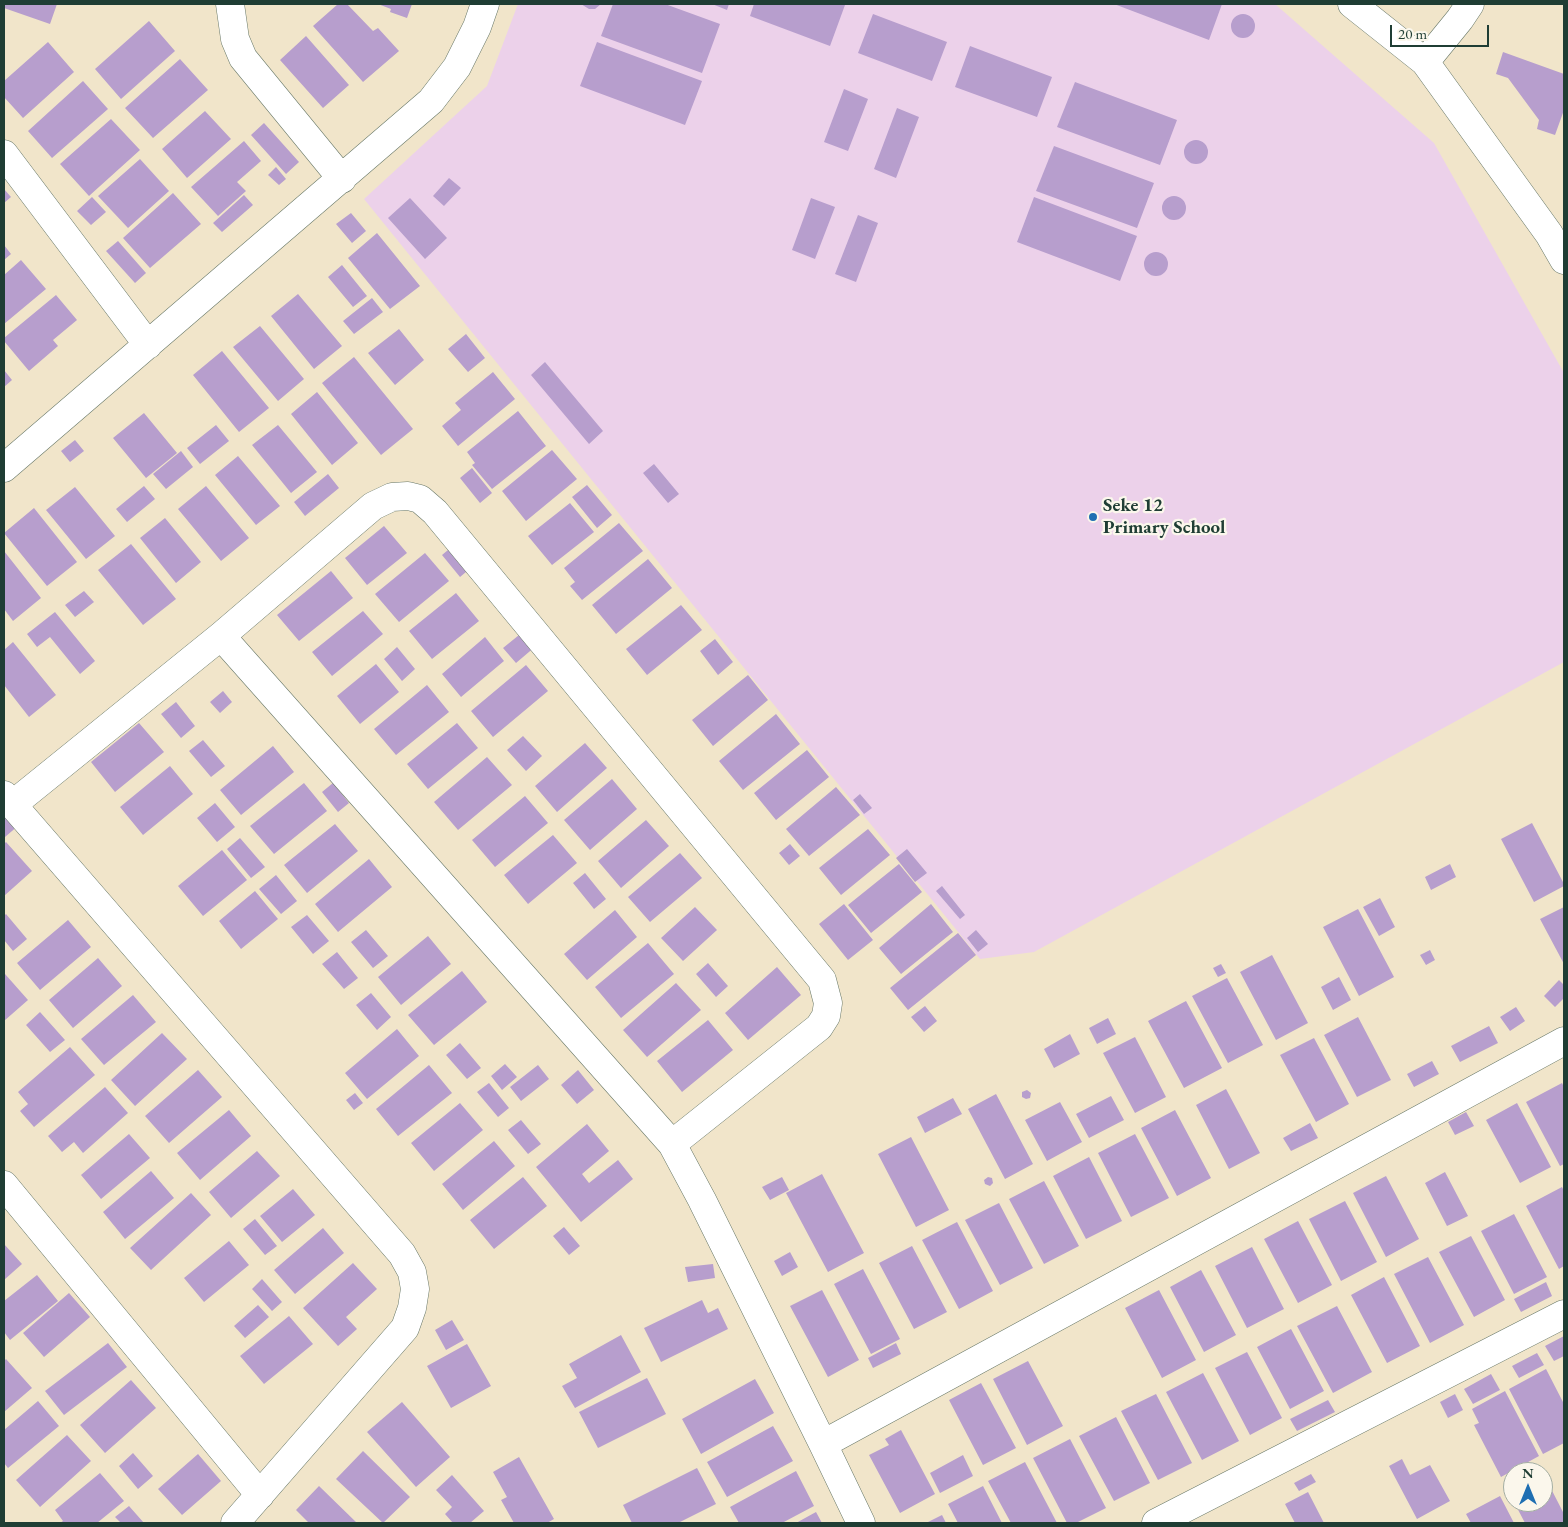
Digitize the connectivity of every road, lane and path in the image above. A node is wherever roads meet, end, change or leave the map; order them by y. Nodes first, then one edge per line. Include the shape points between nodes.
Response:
1 (230, 4) edge
2 (485, 4) edge
3 (1352, 4) edge
4 (1470, 4) edge
5 (1424, 62) junction
6 (4, 154) edge
7 (342, 179) junction
8 (1557, 230) edge
9 (1564, 260) edge
10 (148, 345) junction
11 (4, 468) edge
12 (221, 636) junction
13 (8, 800) edge
14 (1564, 1041) edge
15 (672, 1144) junction
16 (4, 1185) edge
17 (1564, 1314) edge
18 (823, 1444) junction
19 (260, 1495) junction
20 (235, 1523) edge
21 (861, 1523) edge
22 (1156, 1523) edge

1 - 7 street via 235,39 243,58
2 - 7 street via 457,67 431,101
3 - 5 street
4 - 5 street
5 - 8 street
6 - 10 street
7 - 10 street
8 - 9 street
10 - 11 street
12 - 13 street
12 - 15 street
12 - 15 street via 373,506 392,497 408,496 420,499 435,512 822,980 828,1003 826,1016 819,1027
13 - 19 street via 402,1254 412,1272 415,1289 406,1328
14 - 18 street
15 - 18 street
16 - 19 street
17 - 22 street
18 - 21 street
19 - 20 street

